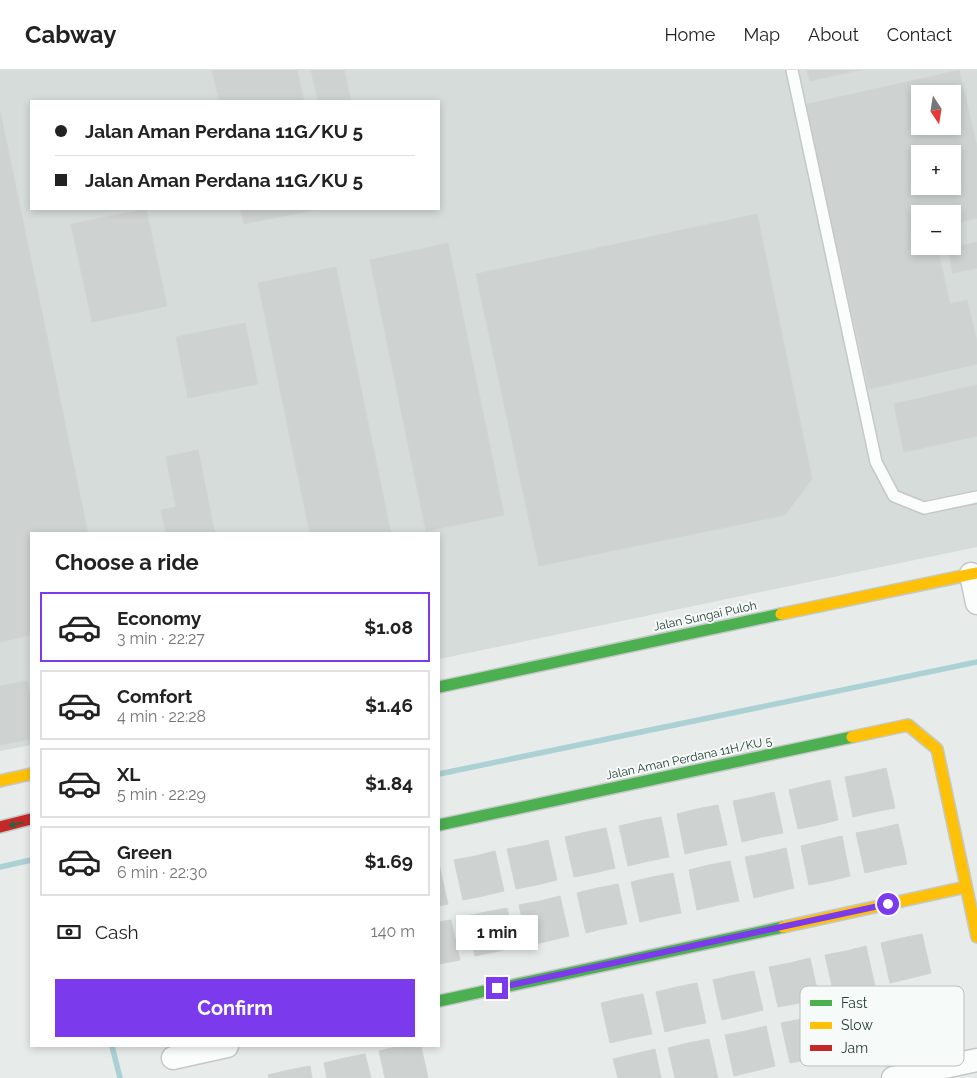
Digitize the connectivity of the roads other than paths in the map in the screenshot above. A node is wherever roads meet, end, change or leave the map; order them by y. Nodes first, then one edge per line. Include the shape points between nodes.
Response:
1 (792, 70) edge
2 (977, 497) edge
3 (974, 574) edge
4 (977, 604) edge
5 (440, 687) edge
6 (30, 774) edge
7 (0, 781) edge
8 (30, 819) edge
9 (440, 826) edge
10 (0, 827) edge
11 (966, 887) junction
12 (977, 937) edge
13 (440, 1001) edge
14 (223, 1047) edge
15 (977, 1060) edge
16 (173, 1061) edge
17 (964, 1063) edge
18 (949, 1066) edge
19 (893, 1078) edge

1 - 2 lane via 876,462 894,496 924,508
3 - 4 street
3 - 5 street, Jalan Sungai Puloh
6 - 7 street
8 -> 10 street
9 - 11 street, Jalan Aman Perdana 11H/KU 5 via 908,724 937,749
11 - 12 street
11 - 13 street
14 - 16 street
15 - 17 street
18 - 19 street

